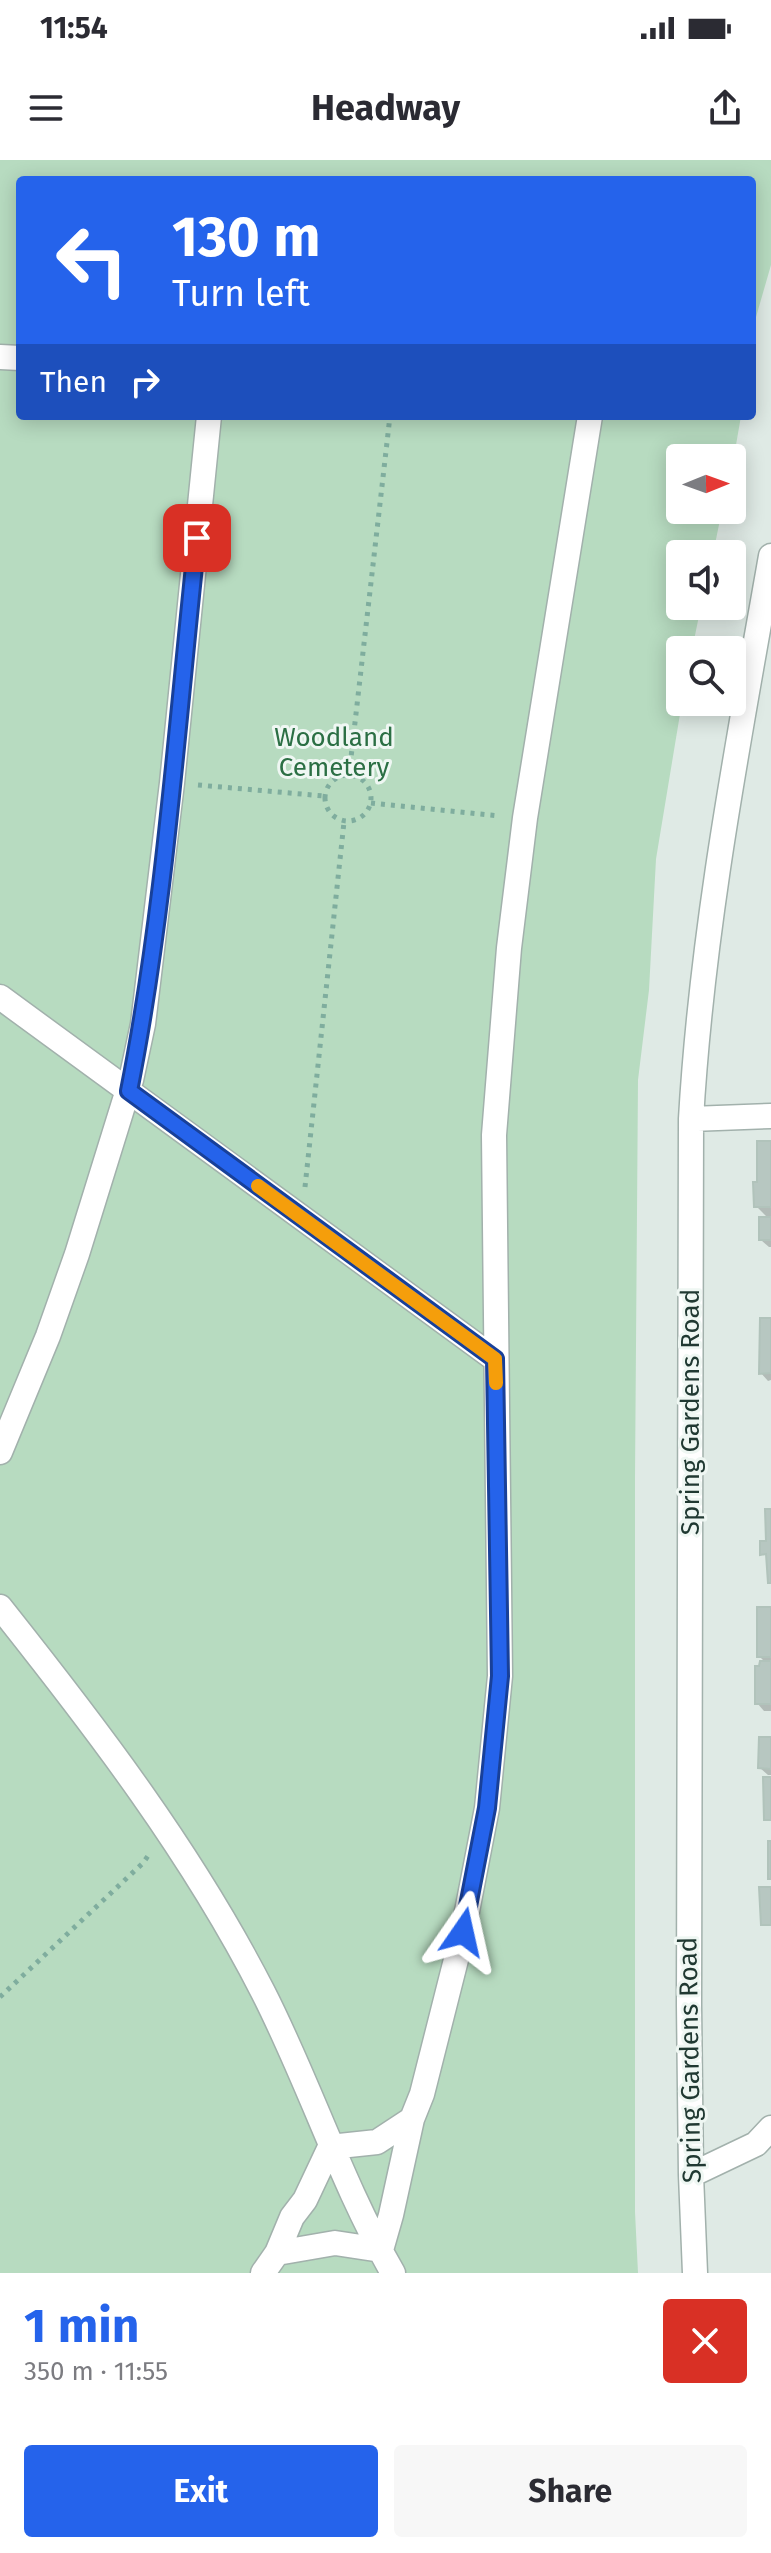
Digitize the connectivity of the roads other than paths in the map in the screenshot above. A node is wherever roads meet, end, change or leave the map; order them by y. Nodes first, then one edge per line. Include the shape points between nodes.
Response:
1 (209, 420) edge
2 (589, 420) edge
3 (771, 556) edge
4 (0, 997) edge
5 (129, 1091) junction
6 (771, 1116) edge
7 (691, 1119) junction
8 (495, 1359) junction
9 (0, 1452) edge
10 (0, 1607) edge
11 (412, 2119) junction
12 (771, 2128) edge
13 (330, 2147) junction
14 (691, 2175) junction
15 (381, 2250) junction
16 (277, 2253) junction
17 (263, 2273) edge
18 (393, 2273) edge
19 (695, 2273) edge

1 - 5 street via 172,783 143,1024
2 - 8 street via 509,948 494,1135
3 - 7 street, Spring Gardens Road via 714,887
4 - 5 street
5 - 8 street
5 - 9 street via 58,1309
6 - 7 street
7 - 14 street, Spring Gardens Road
8 - 11 street via 500,1676 487,1808 463,1932
10 - 13 street via 89,1718 222,1916 301,2072
11 - 13 street via 377,2142
11 - 15 street
12 - 14 street via 756,2144
13 - 15 street
13 - 16 street
14 - 19 street, Spring Gardens Road
15 - 16 street via 335,2243
15 - 18 street
16 - 17 street

